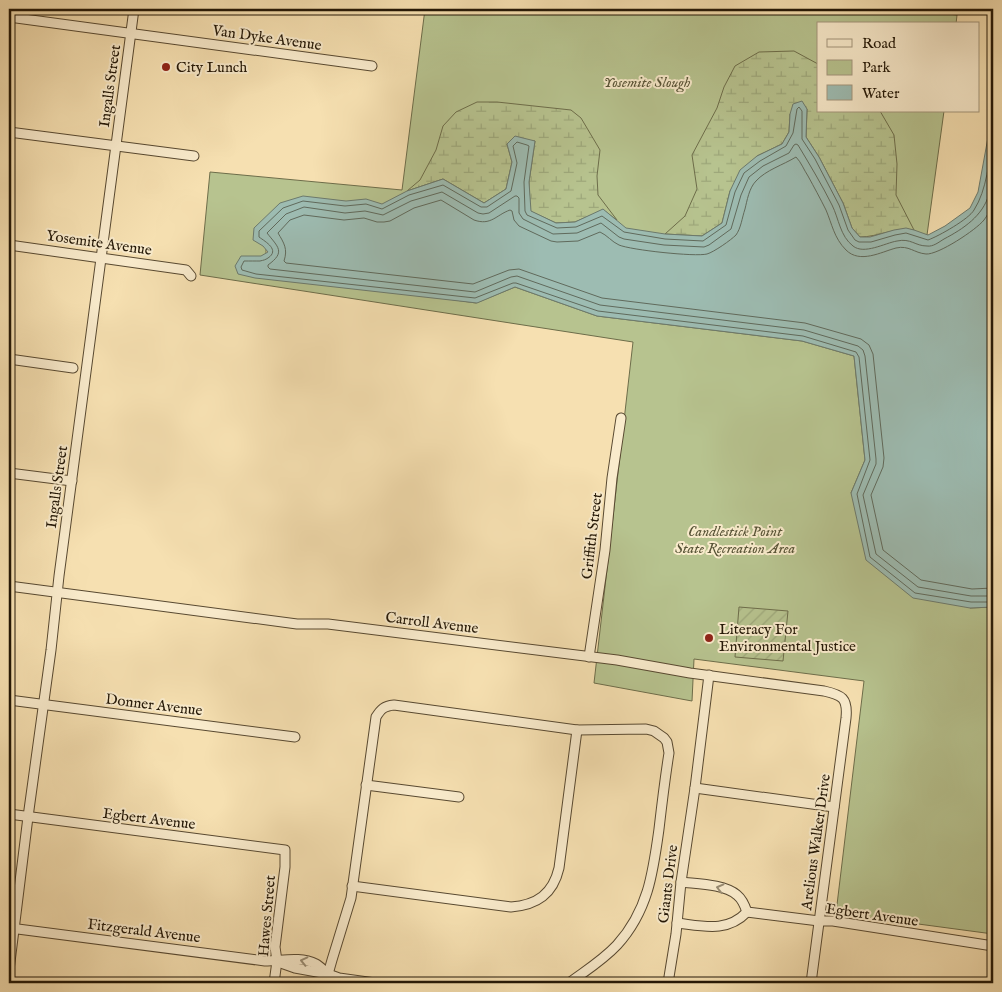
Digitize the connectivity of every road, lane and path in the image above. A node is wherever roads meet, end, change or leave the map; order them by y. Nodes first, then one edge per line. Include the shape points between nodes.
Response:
1 (134, 9) edge
2 (9, 17) edge
3 (131, 34) junction
4 (372, 66) dead end
5 (9, 132) edge
6 (115, 146) junction
7 (194, 156) dead end
8 (9, 245) edge
9 (101, 257) junction
10 (188, 273) dead end
11 (9, 359) edge
12 (74, 368) dead end
13 (622, 418) dead end
14 (9, 473) edge
15 (72, 481) junction
16 (9, 586) edge
17 (57, 593) junction
18 (589, 657) junction
19 (709, 675) junction
20 (9, 700) edge
21 (43, 704) junction
22 (846, 704) joint
23 (577, 730) junction
24 (295, 737) dead end
25 (366, 785) junction
26 (695, 788) junction
27 (459, 797) dead end
28 (834, 807) junction
29 (9, 814) edge
30 (28, 817) junction
31 (285, 850) joint
32 (681, 882) junction
33 (352, 886) junction
34 (747, 912) junction
35 (819, 921) junction
36 (677, 923) junction
37 (11, 928) edge
38 (993, 946) edge
39 (277, 961) junction
40 (9, 970) edge
41 (328, 974) junction
42 (274, 983) edge
43 (375, 983) edge
44 (569, 983) edge
45 (668, 983) edge
46 (811, 983) edge

1 - 3 street, Ingalls Street
2 - 3 street, Van Dyke Avenue
3 - 4 street, Van Dyke Avenue
3 - 6 street, Ingalls Street
5 - 6 street
6 - 7 street
6 - 9 street, Ingalls Street
8 - 9 street, Yosemite Avenue
9 - 10 street, Yosemite Avenue
9 - 15 street, Ingalls Street
11 - 12 street
13 - 18 street, Griffith Street
14 - 15 street
15 - 17 street, Ingalls Street
16 - 17 street, Carroll Avenue
17 - 18 street, Carroll Avenue
17 - 21 street, Ingalls Street
18 - 19 street, Carroll Avenue
19 - 22 street, Carroll Avenue via 824,691 840,696
19 - 26 street, Giants Drive
20 - 21 street, Donner Avenue
21 - 24 street, Donner Avenue
21 - 30 street, Ingalls Street
22 - 28 street, Arelious Walker Drive
23 - 25 street via 394,705 384,707 376,717
23 - 33 street via 557,878 538,900 511,907
23 - 44 street via 646,729 664,738 668,752 655,861 643,904 617,945
25 - 27 street
25 - 33 street
26 - 28 street
26 - 32 street, Giants Drive
28 - 35 street, Arelious Walker Drive
29 - 30 street, Egbert Avenue
30 - 31 street, Egbert Avenue
30 - 37 street, Ingalls Street
31 - 39 street, Hawes Street via 275,947
34 -> 32 street via 736,894 723,888
32 - 36 street, Giants Drive
33 - 41 street
34 - 35 street, Egbert Avenue
34 - 36 street via 730,924 715,927
35 - 38 street, Egbert Avenue
35 - 46 street, Arelious Walker Drive
36 - 45 street, Giants Drive
37 - 39 street, Fitzgerald Avenue
37 - 40 street, Ingalls Street
39 - 41 street, Fitzgerald Avenue
39 - 42 street, Hawes Street
41 - 43 street, Fitzgerald Avenue

